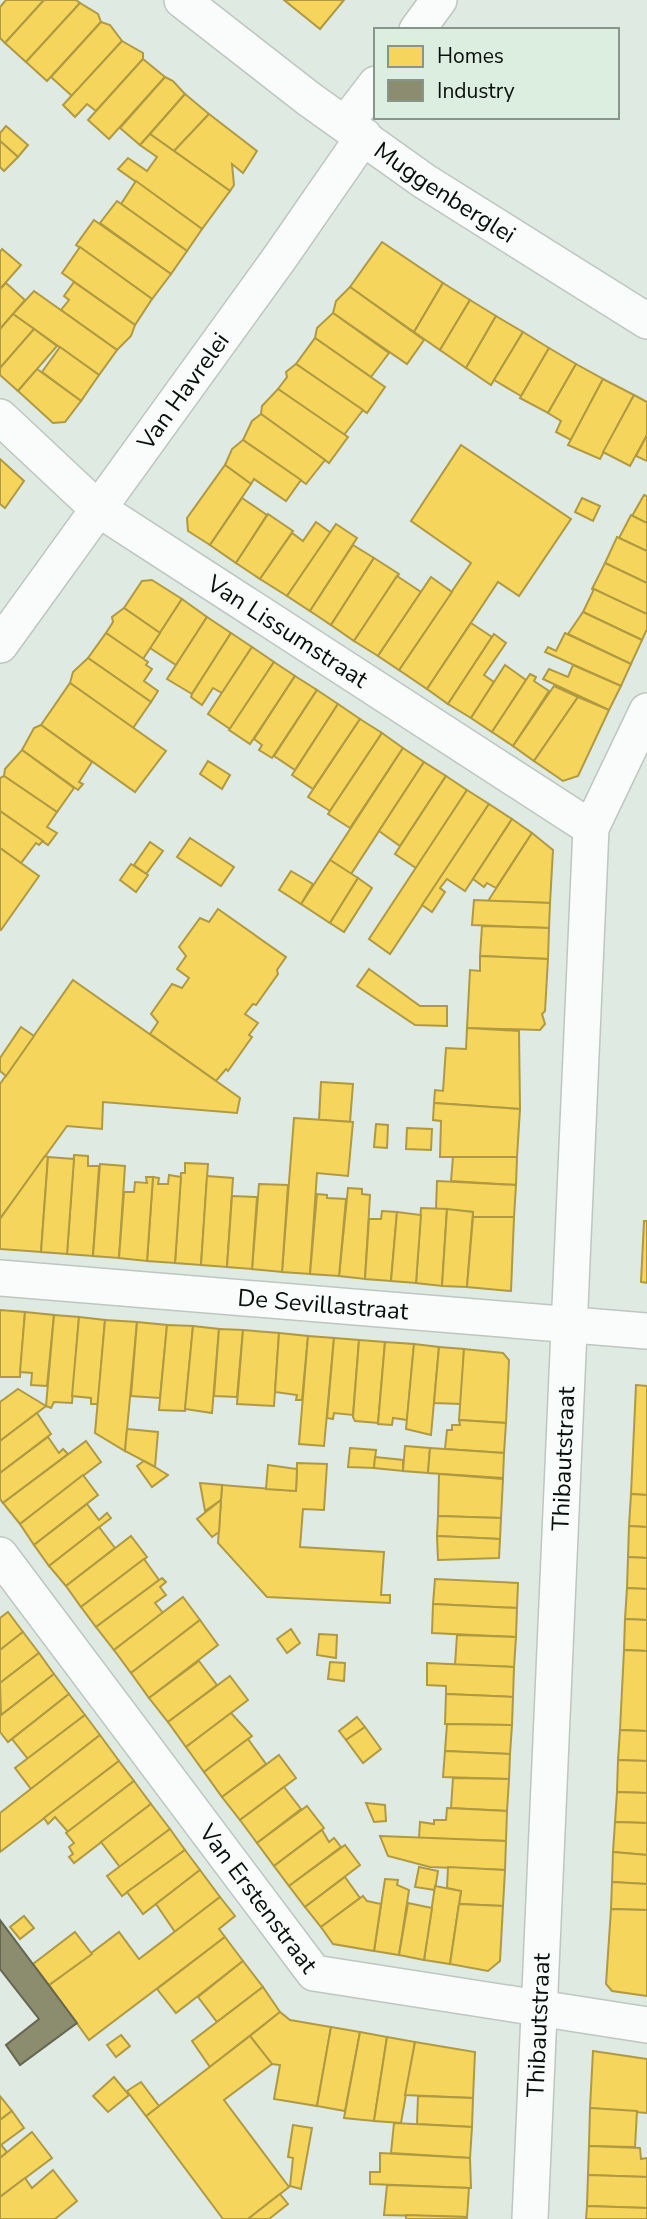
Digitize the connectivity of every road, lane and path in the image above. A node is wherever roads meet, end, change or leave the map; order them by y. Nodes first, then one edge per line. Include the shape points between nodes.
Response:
1 (182, 0) edge
2 (439, 0) edge
3 (418, 28) edge
4 (374, 88) edge
5 (355, 129) junction
6 (647, 321) edge
7 (0, 417) edge
8 (97, 508) junction
9 (0, 645) edge
10 (647, 711) edge
11 (590, 828) junction
12 (0, 1278) edge
13 (568, 1324) junction
14 (647, 1331) edge
15 (0, 1555) edge
16 (538, 2009) junction
17 (647, 2025) edge
18 (530, 2219) edge

1 - 5 street, Muggenberglei via 298,91
2 - 3 street
4 - 5 street, Van Havrelei
5 - 6 street, Muggenberglei via 424,181
5 - 8 street, Van Havrelei via 281,256
7 - 8 street, Van Lissumstraat
8 - 9 street, Van Havrelei
8 - 11 street, Van Lissumstraat
10 - 11 street, Thibautstraat
11 - 13 street, Thibautstraat
12 - 13 street, De Sevillastraat
13 - 14 street, De Sevillastraat
13 - 16 street, Thibautstraat
15 - 16 street, Van Erstenstraat via 314,1973
16 - 17 street, Van Erstenstraat
16 - 18 street, Thibautstraat

